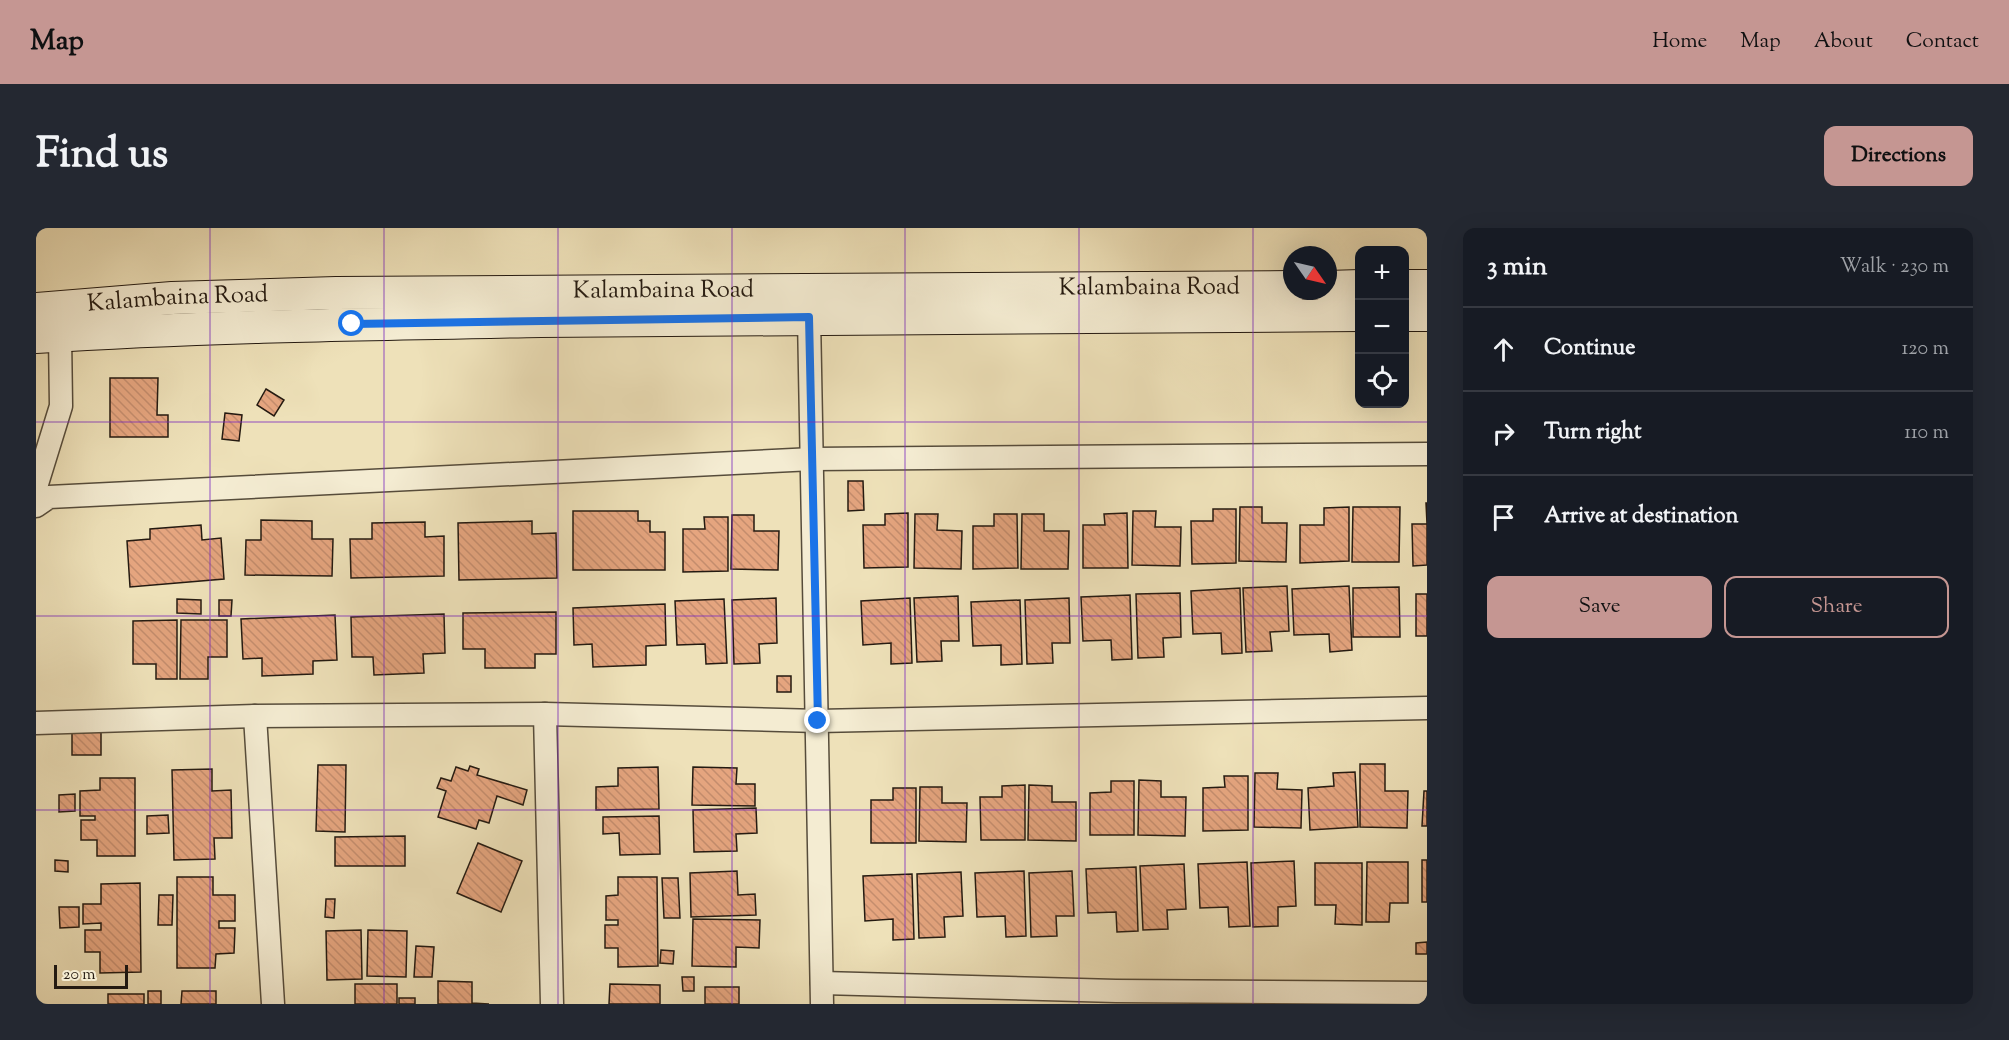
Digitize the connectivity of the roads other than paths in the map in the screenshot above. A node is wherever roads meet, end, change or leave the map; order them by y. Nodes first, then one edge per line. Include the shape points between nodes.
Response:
1 (1355, 286) edge
2 (1409, 286) edge
3 (1427, 286) edge
4 (1283, 287) edge
5 (1337, 287) edge
6 (36, 309) edge
7 (1355, 315) edge
8 (1409, 315) edge
9 (1427, 315) edge
10 (809, 317) junction
11 (48, 336) edge
12 (1427, 454) edge
13 (813, 459) junction
14 (36, 487) edge
15 (36, 506) edge
16 (1427, 708) edge
17 (545, 714) junction
18 (255, 716) junction
19 (818, 721) junction
20 (36, 723) edge
21 (822, 993) edge
22 (1427, 993) edge
23 (1117, 998) edge
24 (273, 1004) edge
25 (552, 1004) edge

1 - 5 main road
2 - 3 main road
4 - 6 main road, Kalambaina Road via 336,293 172,298
7 - 10 main road
8 - 9 main road
10 - 11 main road via 352,324
10 - 13 street
11 - 14 street via 61,406
12 - 13 street
13 - 15 street via 49,497
13 - 19 street
16 - 19 street
17 - 18 street
17 - 19 street
17 - 25 street
18 - 20 street
18 - 24 street
19 - 21 street
21 - 23 street
22 - 23 street

